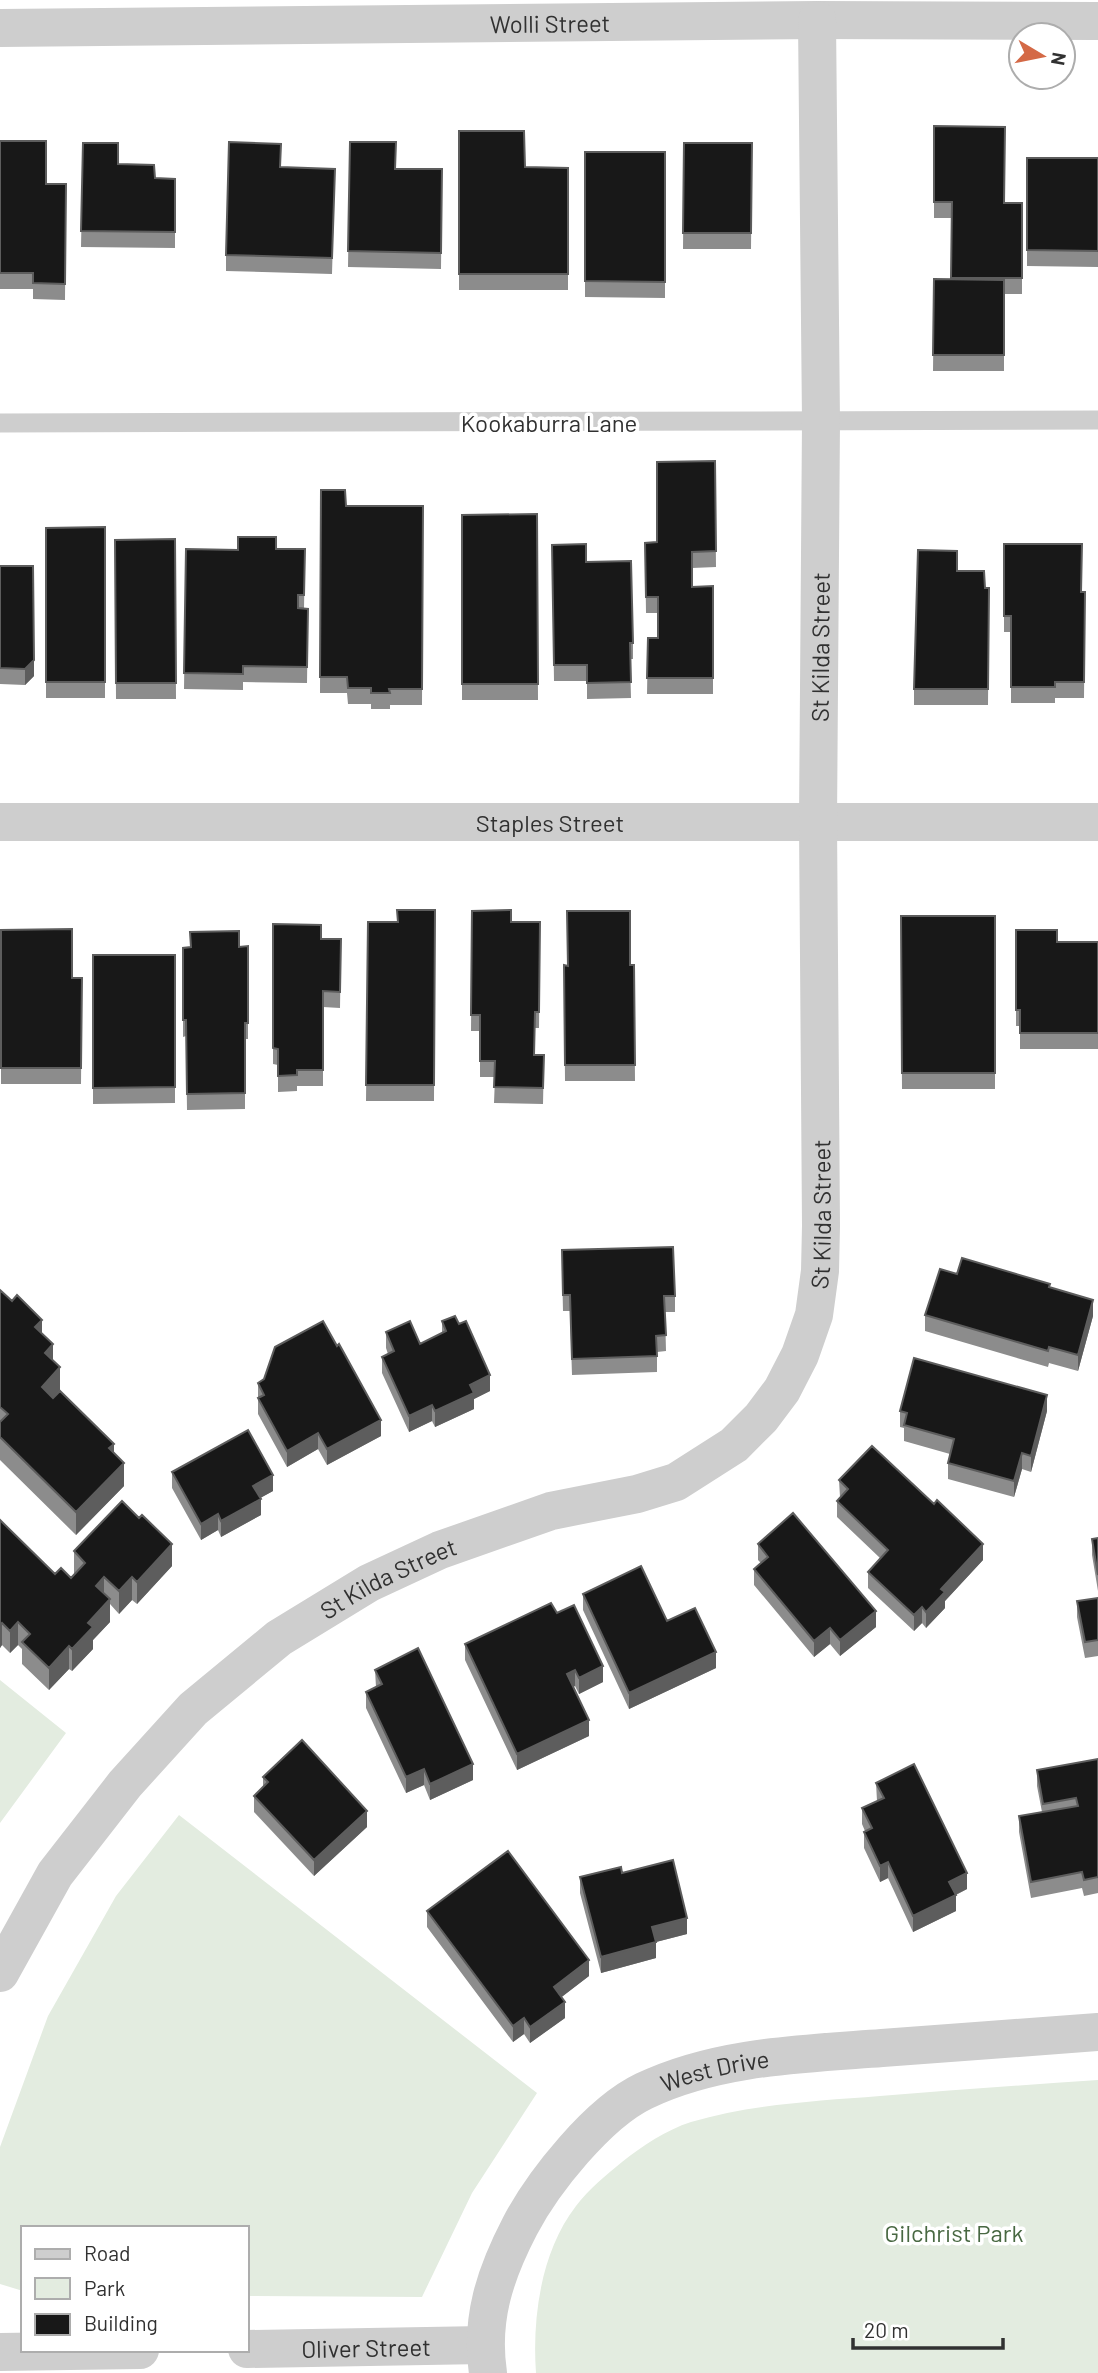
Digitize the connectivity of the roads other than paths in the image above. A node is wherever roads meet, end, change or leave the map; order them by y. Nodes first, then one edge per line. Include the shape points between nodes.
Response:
1 (817, 20) junction
2 (1098, 20) edge
3 (0, 28) edge
4 (1098, 420) edge
5 (821, 421) junction
6 (0, 423) edge
7 (0, 822) edge
8 (818, 822) junction
9 (1098, 822) edge
10 (0, 1973) edge
11 (1098, 2032) edge
12 (248, 2349) edge
13 (47, 2352) edge
14 (0, 2353) edge
15 (486, 2359) edge

1 - 2 street, Wolli Street
1 - 3 street, Wolli Street
1 - 5 street, St Kilda Street
4 - 5 lane, Kookaburra Lane
5 - 6 lane, Kookaburra Lane
5 - 8 street, St Kilda Street
7 - 8 street, Staples Street
8 - 9 street, Staples Street
8 - 10 street, St Kilda Street via 820,1271 814,1315 782,1390 733,1446 676,1482 551,1511 440,1550 369,1583 279,1638 193,1709 125,1784 55,1874
11 - 15 street, West Drive via 743,2061 642,2092 604,2119 532,2203 507,2251 490,2302
12 - 15 street, Oliver Street
13 - 14 street

